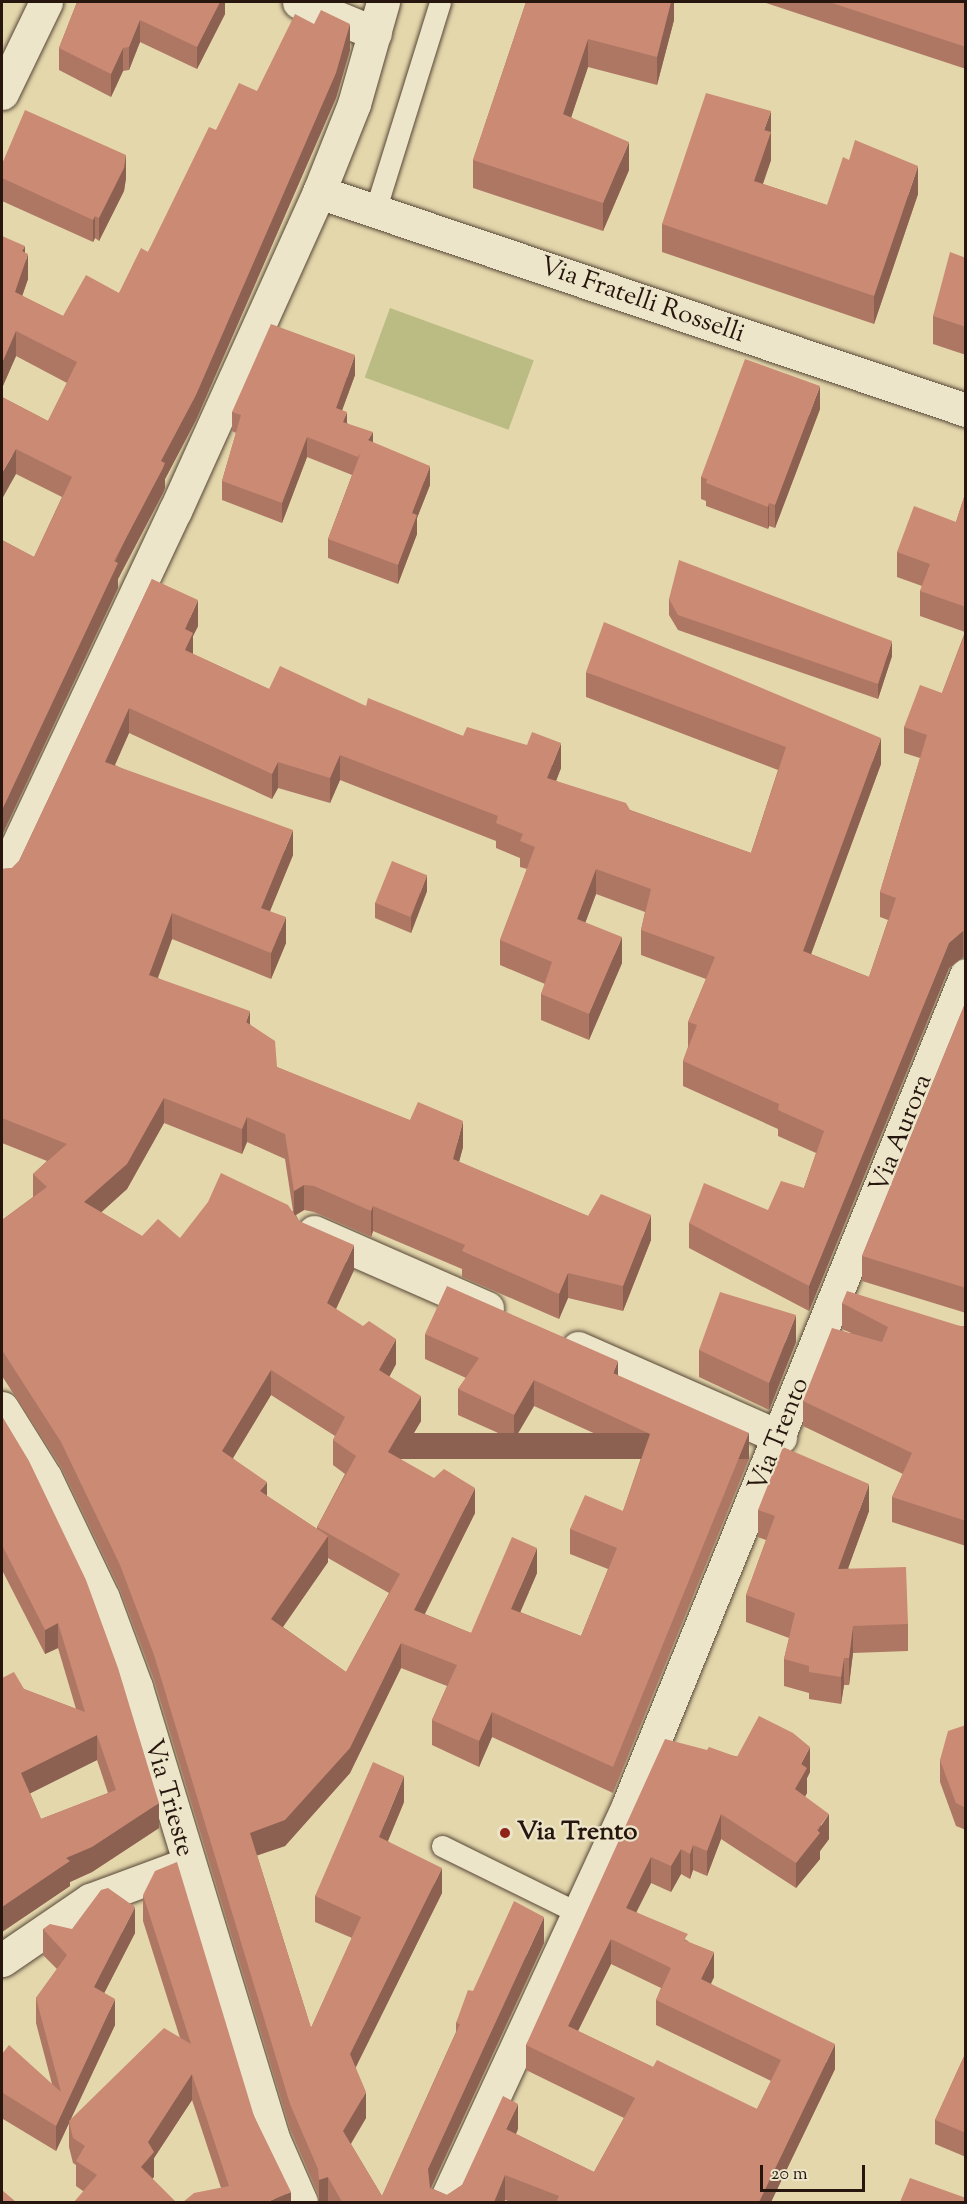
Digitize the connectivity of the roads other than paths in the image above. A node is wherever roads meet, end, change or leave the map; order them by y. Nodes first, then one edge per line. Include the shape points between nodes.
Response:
1 (46, 2) edge
2 (299, 2) edge
3 (383, 2) edge
4 (440, 2) edge
5 (375, 33) junction
6 (2, 93) edge
7 (319, 192) junction
8 (375, 211) junction
9 (966, 410) edge
10 (2, 878) edge
11 (966, 975) edge
12 (307, 1229) edge
13 (839, 1294) junction
14 (871, 1304) edge
15 (511, 1318) edge
16 (554, 1337) edge
17 (2, 1408) edge
18 (780, 1437) junction
19 (442, 1846) dead end
20 (187, 1864) junction
21 (578, 1913) junction
22 (2, 1960) edge
23 (301, 2202) edge
24 (445, 2202) edge

1 - 6 street
2 - 5 street
3 - 5 street
4 - 8 lane
5 - 7 street via 354,104
7 - 8 street, Via Fratelli Rosselli
7 - 10 street via 185,490
8 - 9 street, Via Fratelli Rosselli
11 - 13 street, Via Aurora
12 - 15 street
13 - 14 street
13 - 18 street, Via Trento
16 - 18 street
17 - 20 street, Via Trieste via 45,1477 103,1598 136,1688
18 - 21 street, Via Trento via 629,1803
19 - 21 lane
20 - 22 street via 90,1900
20 - 23 street, Via Trieste via 272,2136
21 - 24 street, Via Trento

